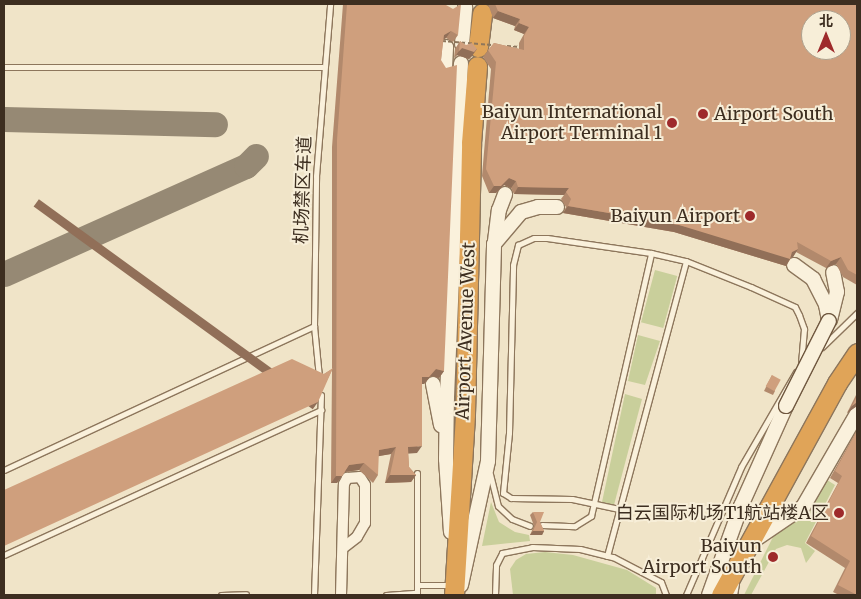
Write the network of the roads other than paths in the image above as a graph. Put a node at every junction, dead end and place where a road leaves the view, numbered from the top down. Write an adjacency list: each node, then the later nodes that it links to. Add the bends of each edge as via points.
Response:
1 (330, 4): 6 (lane, 机场禁区车道)
2 (473, 10): 4 (highway, Airport Avenue West)
3 (440, 43): 7 (main road)
4 (469, 55): 25 (main road); 38 (highway, Airport Avenue West, via 471,143 465,414)
5 (4, 67): 6 (lane)
6 (322, 67): 17 (lane, 机场禁区车道, via 316,176)
7 (445, 67)
8 (505, 194): 10 (main road)
9 (556, 207): 10 (main road, via 538,207 521,212)
10 (494, 244): 26 (main road)
11 (651, 253): 12 (lane); 29 (lane); 29 (lane, via 548,238 525,241 518,245 514,254 509,433 503,493 511,498)
12 (686, 261): 19 (lane, via 795,307 804,329); 30 (lane)
13 (794, 265): 16 (main road, via 813,279 826,305)
14 (833, 272): 16 (main road, via 837,292)
15 (857, 313): 19 (lane)
16 (829, 321): 48 (main road, bridge, via 741,506)
17 (314, 326): 20 (lane, 机场禁区车道); 27 (lane)
18 (857, 353): 34 (highway, via 837,383)
19 (801, 367): 47 (lane, via 741,467)
20 (320, 377)
21 (433, 384): 25 (main road)
22 (321, 395): 23 (lane)
23 (322, 410): 35 (lane); 42 (lane)
24 (857, 414): 34 (main road, via 803,507)
25 (446, 459): 38 (main road)
26 (488, 461): 32 (lane, via 498,506 512,519); 38 (main road)
27 (4, 470)
28 (417, 473): 37 (lane)
29 (595, 502): 30 (lane); 31 (lane, via 591,516 583,524)
30 (619, 509): 36 (lane)
31 (542, 525)
32 (530, 526)
33 (344, 547): 33 (street, via 357,536 365,522 364,485 360,477 347,478 344,484); 43 (street)
34 (746, 551): 49 (highway); 50 (lane)
35 (4, 555)
36 (607, 556): 45 (lane, via 555,547 513,549 502,553 496,565); 46 (lane, via 661,582)
37 (417, 584): 38 (lane); 40 (lane)
38 (455, 592)
39 (246, 594): 41 (lane)
40 (417, 594): 44 (lane)
41 (221, 595)
42 (314, 595)
43 (341, 595)
44 (386, 595)
45 (495, 595)
46 (666, 595)
47 (686, 595)
48 (709, 595)
49 (721, 595)
50 (734, 595)

